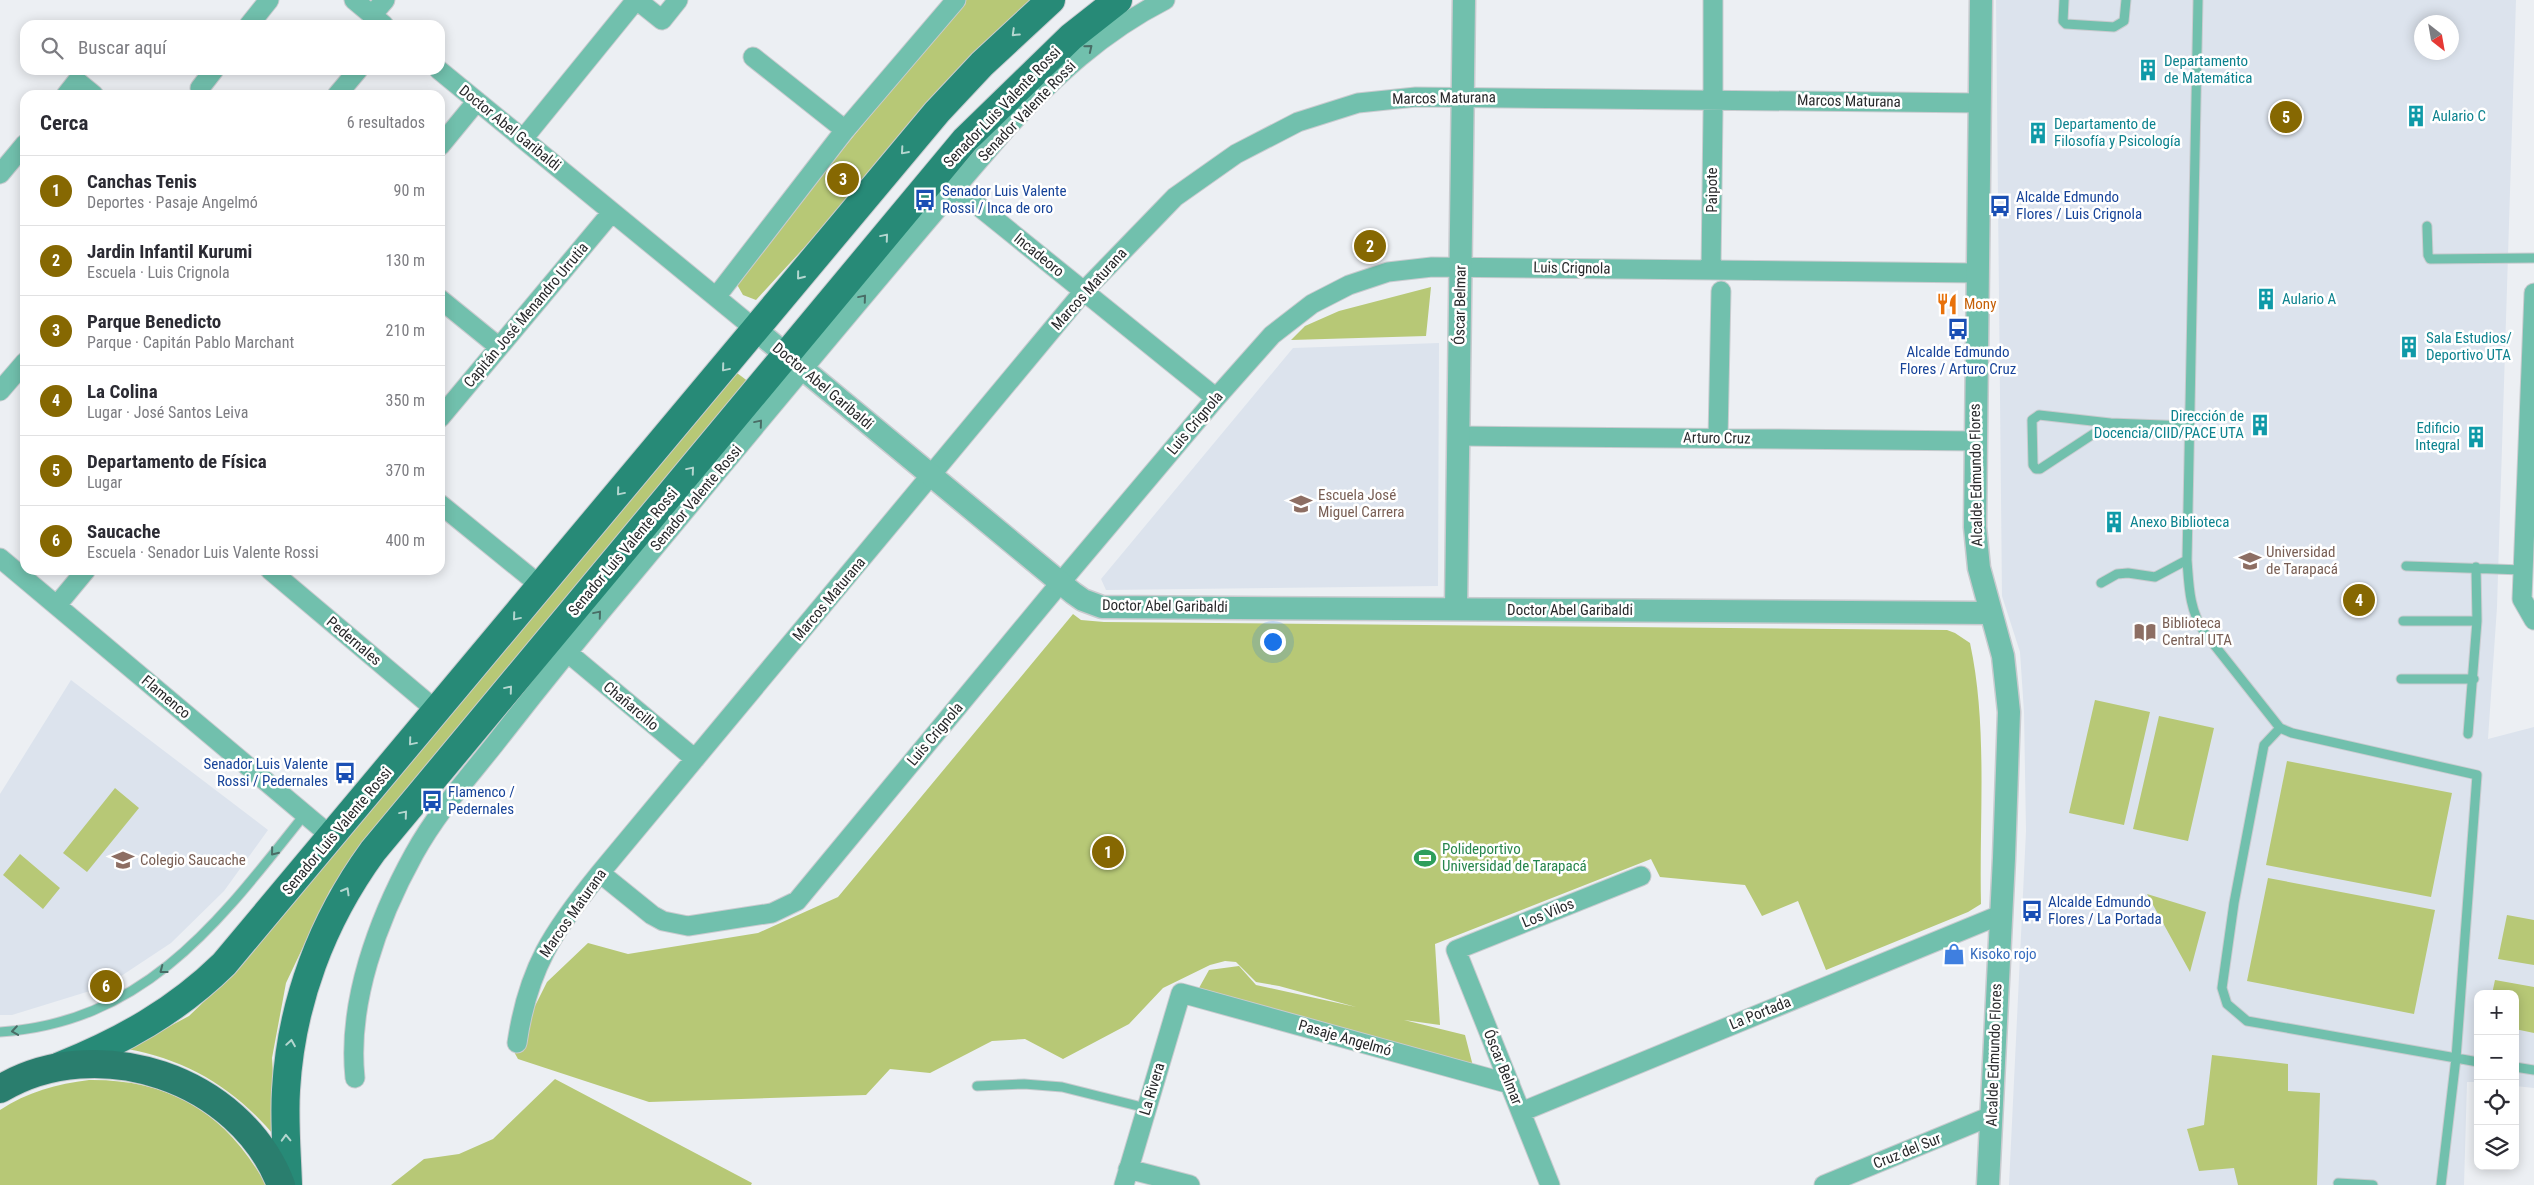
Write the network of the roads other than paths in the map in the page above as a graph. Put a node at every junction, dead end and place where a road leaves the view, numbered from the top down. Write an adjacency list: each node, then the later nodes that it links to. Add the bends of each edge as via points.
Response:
1 (269, 0): 16 (street)
2 (354, 0): 17 (street)
3 (385, 0): 17 (street)
4 (637, 0): 5 (street, via 662,20); 29 (street)
5 (678, 0)
6 (956, 0): 28 (street)
7 (1051, 0): 45 (main road, Senador Luis Valente Rossi, one-way to 45, via 982,64 937,112)
8 (1118, 0): 48 (main road, Senador Luis Valente Rossi, one-way to 8, via 965,140 1071,38)
9 (1166, 0): 33 (street, Senador Valente Rossi, one-way to 9, via 1006,129 1064,70 1112,30)
10 (1464, 0): 24 (street, Óscar Belmar)
11 (1713, 0): 27 (street, Paipote)
12 (1981, 0): 26 (street, Alcalde Edmundo Flores)
13 (2064, 0): 14 (lane, via 2063,20 2066,24 2114,27 2124,21)
14 (2126, 0)
15 (2198, 0): 54 (lane)
16 (253, 20)
17 (378, 20)
18 (752, 57): 28 (street)
19 (210, 75): 22 (street)
20 (354, 75): 23 (street)
21 (445, 75): 25 (street, Doctor Abel Garibaldi)
22 (200, 88)
23 (341, 90)
24 (1463, 97): 27 (street, Marcos Maturana); 37 (street, Óscar Belmar); 40 (street, Marcos Maturana, via 1416,97 1358,103 1328,111 1269,136 1219,165 1174,197)
25 (477, 101): 29 (street, Doctor Abel Garibaldi); 30 (street)
26 (1979, 104): 27 (street, Marcos Maturana); 39 (street, Alcalde Edmundo Flores)
27 (1713, 105): 38 (street, Paipote)
28 (845, 130): 43 (street)
29 (523, 139): 34 (street, Doctor Abel Garibaldi)
30 (445, 140)
31 (20, 150): 32 (street)
32 (0, 174)
33 (956, 188): 40 (street, Incadeoro); 48 (street, Senador Valente Rossi, one-way to 33)
34 (612, 212): 43 (street, Doctor Abel Garibaldi); 46 (street, Capitán José Menandro Urrutia)
35 (2427, 226): 36 (lane, via 2430,259)
36 (2534, 258)
37 (1461, 266): 38 (street, Luis Crignola); 51 (street, Luis Crignola, via 1388,272 1330,294 1299,312 1272,335); 55 (street, Óscar Belmar)
38 (1711, 270): 39 (street, Luis Crignola)
39 (1977, 273): 57 (street, Alcalde Edmundo Flores)
40 (1084, 291): 51 (street, Incadeoro); 58 (street, Marcos Maturana)
41 (1721, 291): 56 (street)
42 (2534, 293): 47 (street)
43 (716, 298): 45 (street, Doctor Abel Garibaldi)
44 (445, 303): 46 (street)
45 (756, 330): 48 (street, Doctor Abel Garibaldi); 71 (main road, Senador Luis Valente Rossi, one-way to 71)
46 (499, 347): 52 (street, Capitán José Menandro Urrutia)
47 (2533, 347): 64 (street)
48 (795, 363): 58 (street, Doctor Abel Garibaldi); 78 (street, Senador Valente Rossi, one-way to 48); 110 (main road, Senador Luis Valente Rossi, one-way to 48, via 286,1091 298,1011 323,935 355,876 373,851)
49 (20, 368): 50 (street)
50 (0, 391)
51 (1216, 398): 69 (street, Luis Crignola)
52 (445, 412)
53 (2110, 424): 53 (lane, via 2035,416 2032,420 2033,465 2040,469); 54 (lane)
54 (2189, 426): 61 (lane)
55 (1459, 436): 56 (street, Arturo Cruz); 73 (street, Óscar Belmar)
56 (1718, 438): 57 (street, Arturo Cruz)
57 (1975, 441): 74 (street, Alcalde Edmundo Flores, via 1976,548)
58 (932, 476): 69 (street, Doctor Abel Garibaldi); 84 (street, Marcos Maturana)
59 (445, 508): 71 (street)
60 (0, 558): 66 (street, Flamenco)
61 (2187, 560): 70 (lane, via 2154,577 2117,574); 82 (lane, via 2195,617)
62 (2406, 566): 63 (lane)
63 (2476, 567): 64 (lane); 77 (lane)
64 (2523, 570): 75 (street, via 2522,599)
65 (20, 575): 72 (street, Flamenco)
66 (20, 575)
67 (82, 575): 72 (street)
68 (276, 575): 81 (street, Pedernales)
69 (1061, 582): 73 (street, Doctor Abel Garibaldi, via 1083,600 1102,606); 87 (street, Luis Crignola, via 804,894 789,907 701,925 675,924 652,915)
70 (2101, 583)
71 (542, 587): 81 (main road, Senador Luis Valente Rossi, one-way to 81)
72 (57, 606): 85 (street, Flamenco)
73 (1456, 609): 74 (street, Doctor Abel Garibaldi)
74 (1991, 613): 89 (street, Alcalde Edmundo Flores, via 2003,656 2009,703)
75 (2534, 620)
76 (2403, 621): 77 (lane)
77 (2477, 621): 80 (lane)
78 (567, 652): 84 (street, Chañarcillo); 100 (street, Senador Valente Rossi, via 442,810 416,850 390,901 361,994 353,1051)
79 (2401, 679): 80 (lane)
80 (2474, 679): 83 (lane)
81 (437, 711): 86 (main road, Senador Luis Valente Rossi, one-way to 86)
82 (2280, 728): 94 (lane, via 2477,775); 94 (lane, via 2264,745 2234,903 2222,988 2227,1004 2247,1021)
83 (2468, 734)
84 (695, 760): 87 (street, Marcos Maturana)
85 (305, 814): 86 (street, Flamenco); 92 (lane, one-way to 92, via 237,899 164,970 133,991 75,1017 48,1025)
86 (332, 837): 98 (main road, Senador Luis Valente Rossi, via 224,964 193,993 144,1027)
87 (600, 873): 93 (street, Marcos Maturana, via 558,928 542,956 526,993)
88 (1641, 876): 90 (street, Los Vilos)
89 (2000, 915): 105 (street, La Portada); 106 (street, Alcalde Edmundo Flores)
90 (1456, 950): 101 (street, Óscar Belmar)
91 (1181, 993): 101 (street, Pasaje Angelmó); 104 (street, La Rivera)
92 (0, 1032)
93 (517, 1043)
94 (2456, 1058): 95 (lane); 116 (lane)
95 (2474, 1061)
96 (2519, 1068): 97 (lane)
97 (2534, 1070)
98 (40, 1073): 99 (highway); 103 (highway); 109 (highway, via 89,1064 134,1067 186,1084 210,1098 250,1135)
99 (0, 1076)
100 (355, 1078)
101 (1510, 1084): 105 (street, Óscar Belmar)
102 (977, 1086): 104 (lane, via 1024,1084 1062,1087)
103 (0, 1090)
104 (1146, 1108): 107 (street, La Rivera)
105 (1521, 1112): 112 (street, Óscar Belmar)
106 (1991, 1116): 113 (street, Cruz del Sur); 114 (street, Alcalde Edmundo Flores)
107 (1126, 1177): 111 (street)
108 (2338, 1184): 115 (lane)
109 (281, 1185)
110 (288, 1185)
111 (1190, 1185)
112 (1550, 1185)
113 (1824, 1185)
114 (1988, 1185)
115 (2373, 1185)
116 (2441, 1185)

